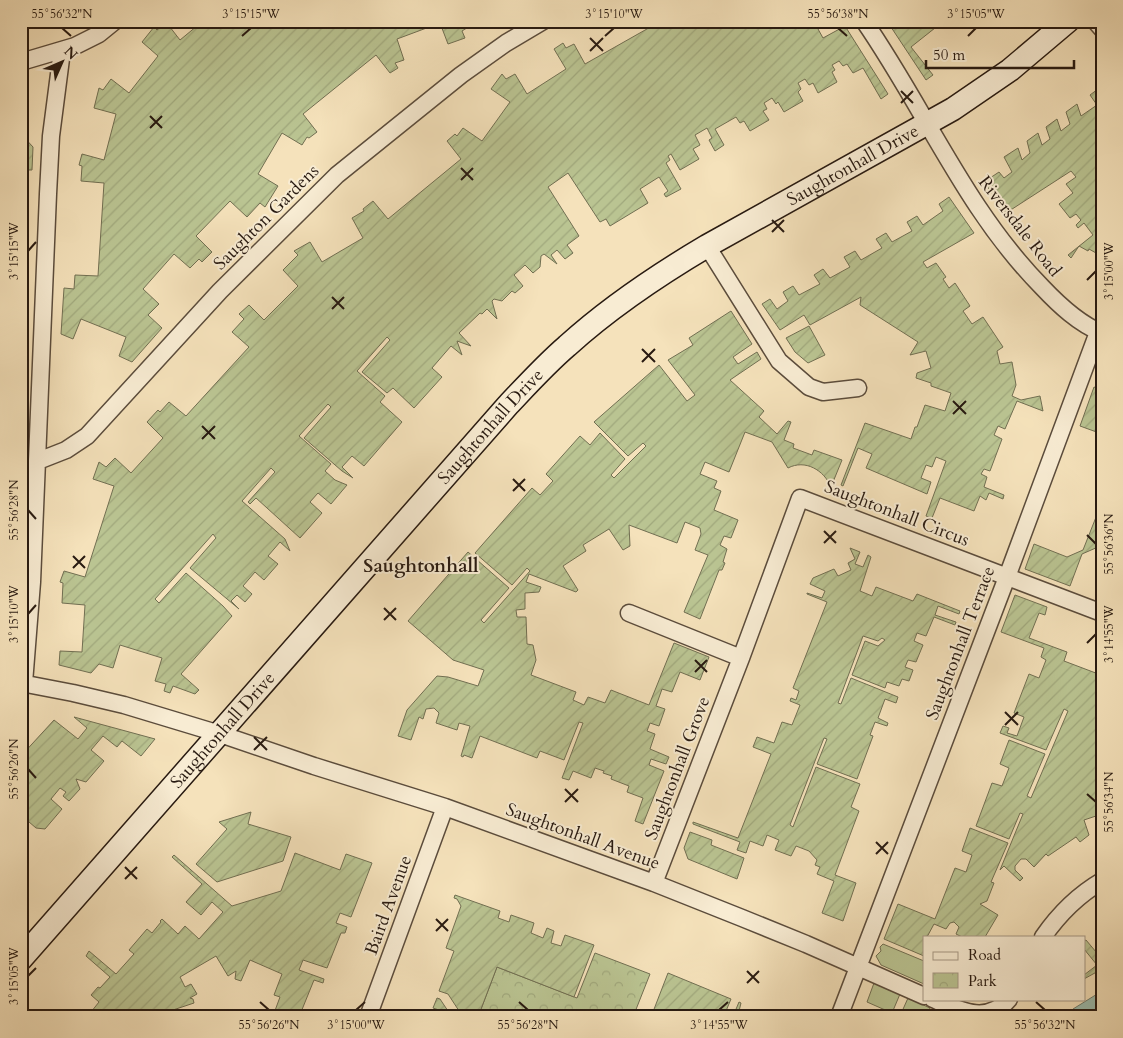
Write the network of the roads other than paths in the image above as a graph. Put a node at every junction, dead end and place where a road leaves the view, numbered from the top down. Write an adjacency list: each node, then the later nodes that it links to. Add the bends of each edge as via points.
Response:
1 (544, 21): 13 (street, Saughton Gardens, via 461,74 354,160 220,291 87,436 66,450)
2 (864, 21): 9 (street, Riversdale Road)
3 (1068, 21): 9 (street, Saughtonhall Drive, via 1010,70)
4 (1095, 21): 6 (street)
5 (110, 23): 7 (street, via 87,40)
6 (1102, 29)
7 (62, 51): 8 (street); 13 (street, via 51,136)
8 (21, 62)
9 (927, 124): 10 (street, Saughtonhall Drive); 11 (street, Riversdale Road, via 989,223 1027,272 1060,306)
10 (707, 246): 12 (street, via 763,338 794,376 823,392); 20 (street, Saughtonhall Drive, via 633,293 541,371)
11 (1100, 332): 15 (street, Saughtonhall Terrace)
12 (858, 388)
13 (38, 461): 19 (street)
14 (800, 498): 15 (street, Saughtonhall Circus); 18 (street, Saughtonhall Grove)
15 (1007, 577): 16 (street, Saughtonhall Circus); 26 (street, Saughtonhall Terrace)
16 (1102, 612)
17 (629, 614): 18 (street)
18 (741, 658): 23 (street, Saughtonhall Grove)
19 (23, 683): 20 (street, Saughtonhall Avenue, via 124,705)
20 (220, 734): 21 (street, Saughtonhall Avenue); 25 (street, Saughtonhall Drive)
21 (445, 807): 23 (street, Saughtonhall Avenue); 30 (street, Baird Avenue)
22 (1102, 881): 24 (street, via 1070,905)
23 (654, 884): 26 (street, Saughtonhall Avenue)
24 (1044, 936)
25 (21, 959)
26 (858, 967): 27 (street, Saughtonhall Avenue); 31 (street, Saughtonhall Terrace)
27 (923, 996)
28 (936, 1000): 29 (street, via 974,1014 993,1012)
29 (1007, 1001)
30 (368, 1017)
31 (839, 1017)

